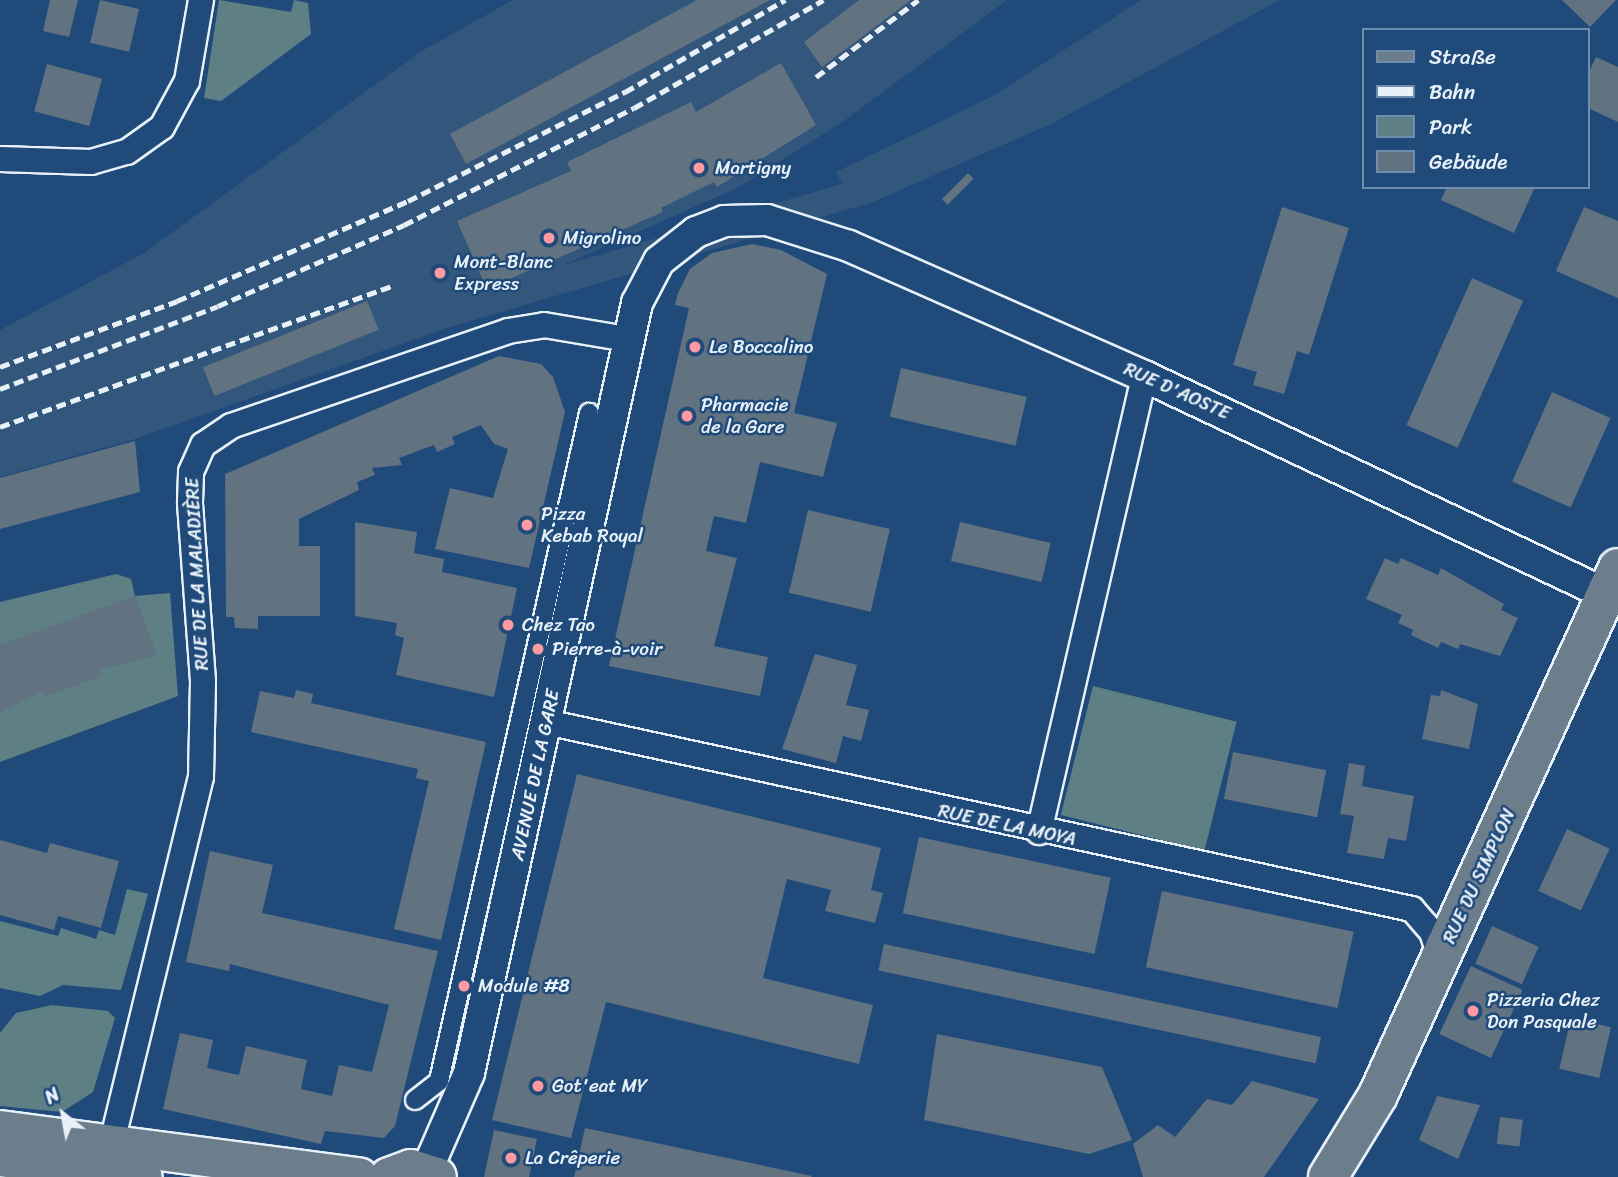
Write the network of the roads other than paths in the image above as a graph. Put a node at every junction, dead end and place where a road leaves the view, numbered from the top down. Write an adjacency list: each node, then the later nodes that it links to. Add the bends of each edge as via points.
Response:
1 (201, 0): 2 (street, via 187,81 162,127 128,152 91,162)
2 (0, 159)
3 (738, 220): 4 (street, AVENUE DE LA GARE, via 696,232 659,261 642,288); 5 (street, RUE D'AOSTE, via 809,230)
4 (627, 339): 8 (street, AVENUE DE LA GARE); 13 (street, RUE DE LA MALADIÈRE, via 544,325 508,331 231,426 203,445 191,472 190,502 203,681 201,778)
5 (1144, 376): 7 (street, RUE D'AOSTE); 9 (street)
6 (589, 413): 11 (street, via 439,1081)
7 (1612, 581): 10 (main road, RUE DU SIMPLON)
8 (546, 722): 9 (street, RUE DE LA MOYA); 15 (street, AVENUE DE LA GARE, via 469,1073)
9 (1039, 832): 10 (street, RUE DE LA MOYA, via 1412,909 1432,932)
10 (1441, 959): 19 (main road, RUE DU SIMPLON, via 1378,1095)
11 (415, 1100)
12 (0, 1130): 13 (main road)
13 (112, 1142): 17 (main road)
14 (0, 1157): 16 (main road)
15 (431, 1174): 18 (main road)
16 (143, 1177)
17 (359, 1177)
18 (389, 1177)
19 (1328, 1177)

